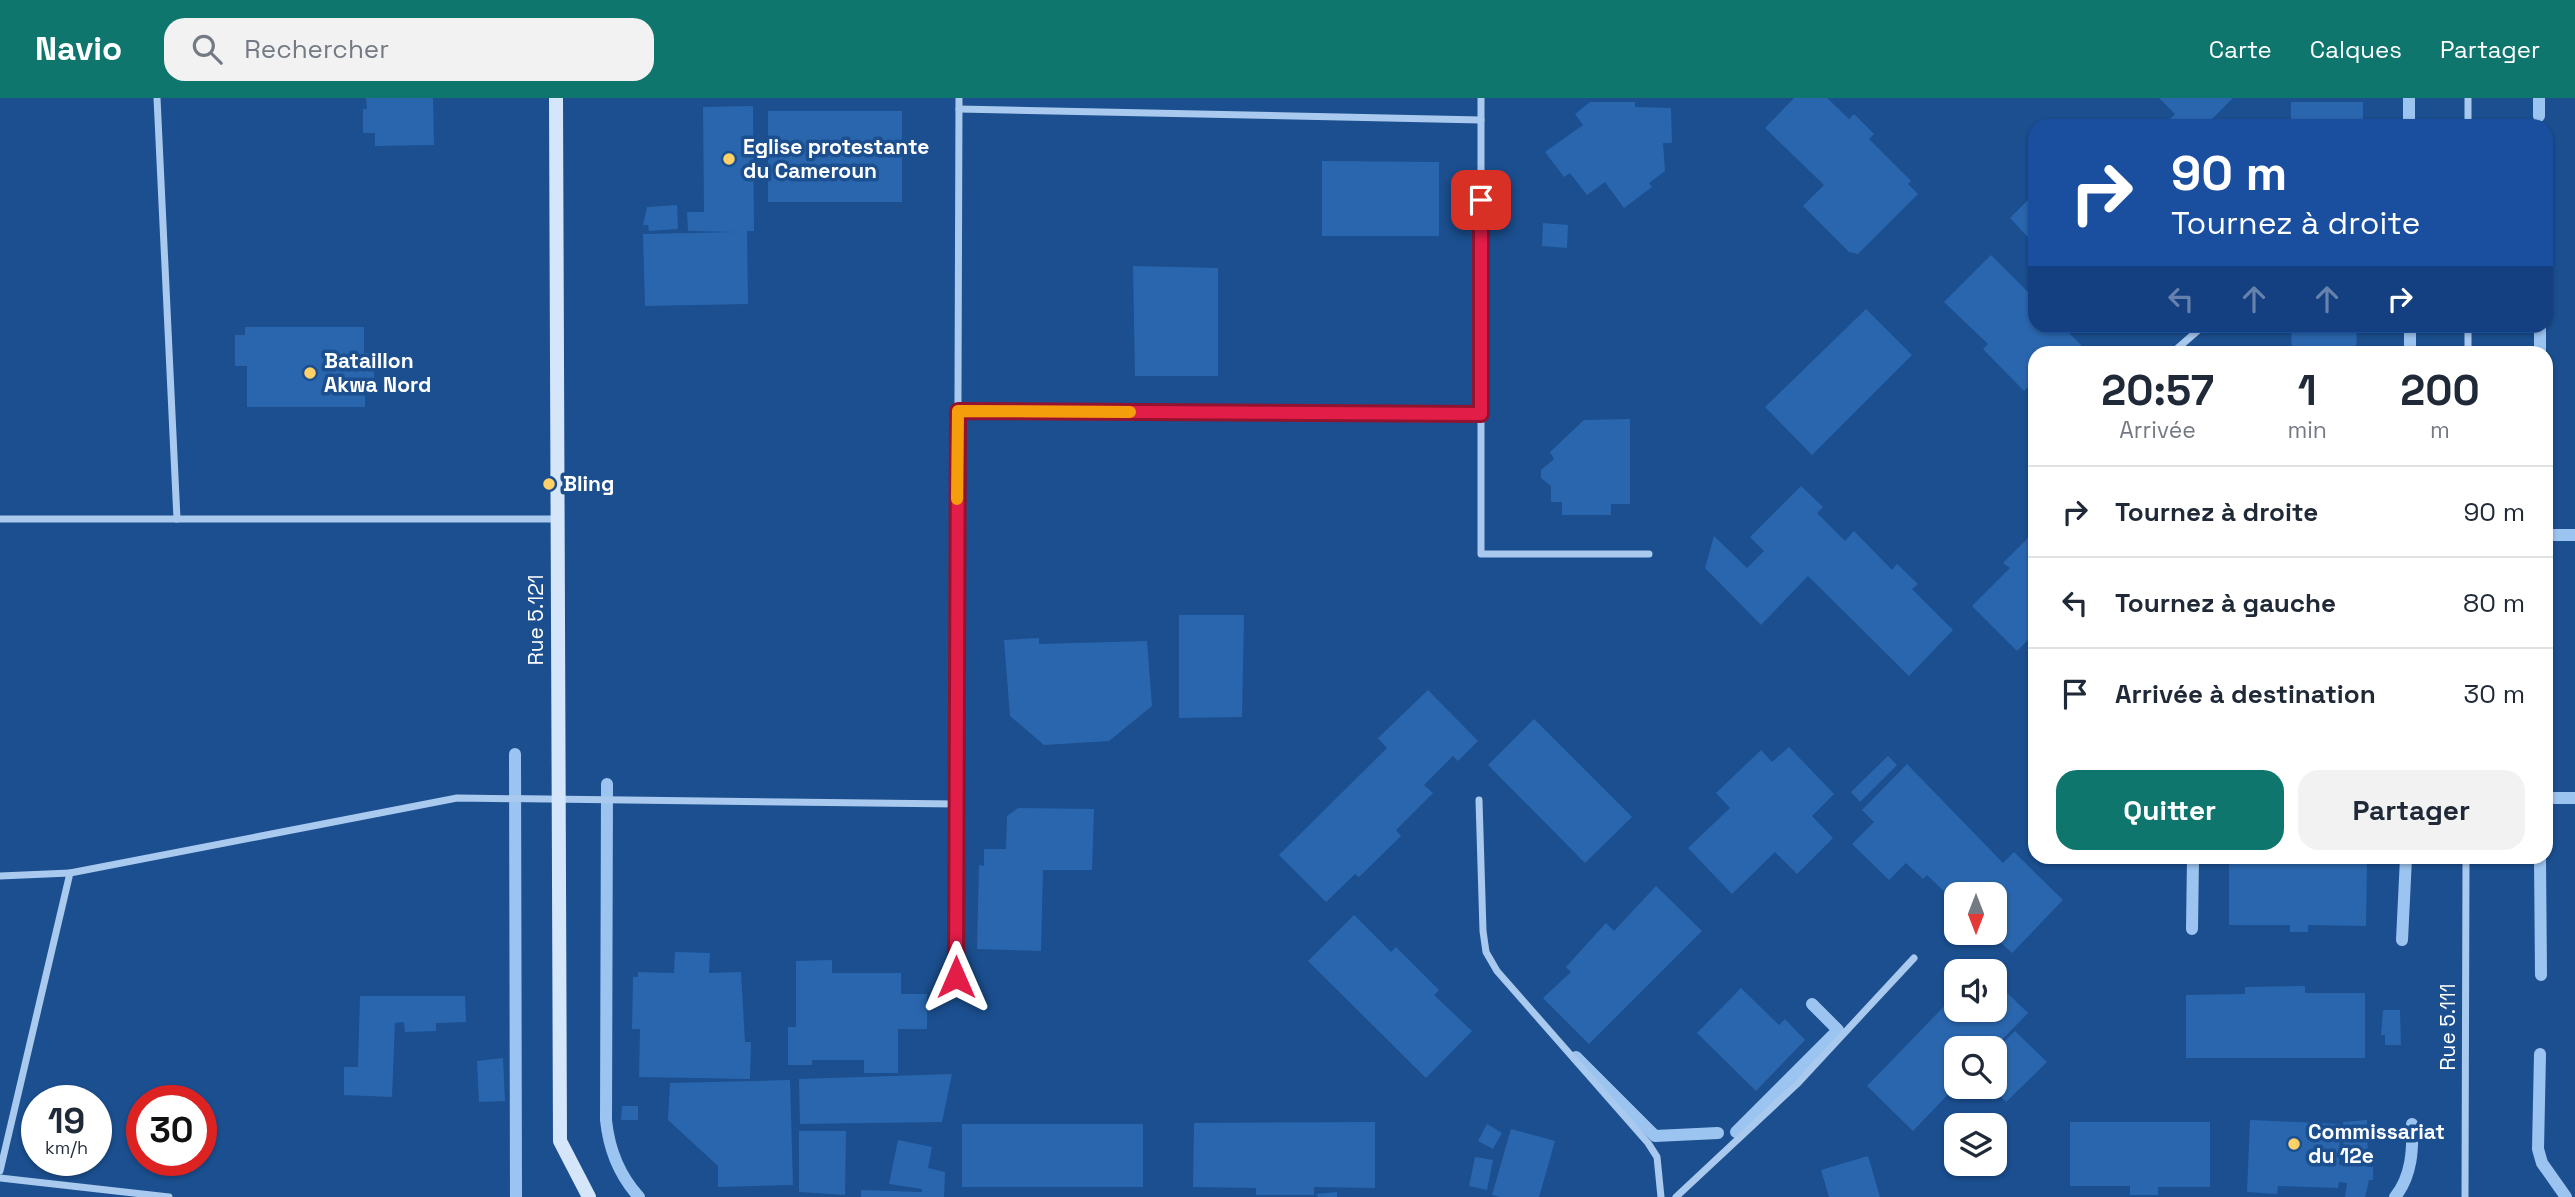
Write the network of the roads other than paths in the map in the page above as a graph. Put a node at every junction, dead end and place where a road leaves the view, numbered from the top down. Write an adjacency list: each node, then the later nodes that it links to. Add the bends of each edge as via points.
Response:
1 (157, 98): 14 (street)
2 (556, 98): 15 (street, Rue 5.121)
3 (959, 98): 6 (street)
4 (1481, 98): 8 (street)
5 (2468, 98): 7 (street)
6 (959, 109): 8 (street); 11 (street)
7 (2468, 119)
8 (1481, 120): 12 (street)
9 (2195, 333): 10 (street)
10 (2180, 346)
11 (958, 411): 12 (street); 19 (street)
12 (1481, 414): 16 (street, via 1481,554)
13 (0, 519): 14 (street)
14 (177, 519): 15 (street)
15 (556, 519): 17 (street, Rue 5.121)
16 (1649, 554)
17 (558, 799): 19 (street); 21 (street, via 457,798); 28 (street, Rue 5.121, via 560,1141)
18 (1479, 800): 29 (street, via 1486,952 1497,971 1648,1143 1657,1157)
19 (956, 804): 24 (street)
20 (2466, 864): 31 (street, Rue 5.111)
21 (70, 873): 22 (street); 25 (street)
22 (0, 876)
23 (1914, 958): 30 (street, via 1797,1084)
24 (956, 977)
25 (0, 1171)
26 (0, 1178): 27 (street)
27 (169, 1197)
28 (589, 1197)
29 (1661, 1197)
30 (1676, 1197)
31 (2465, 1197)

